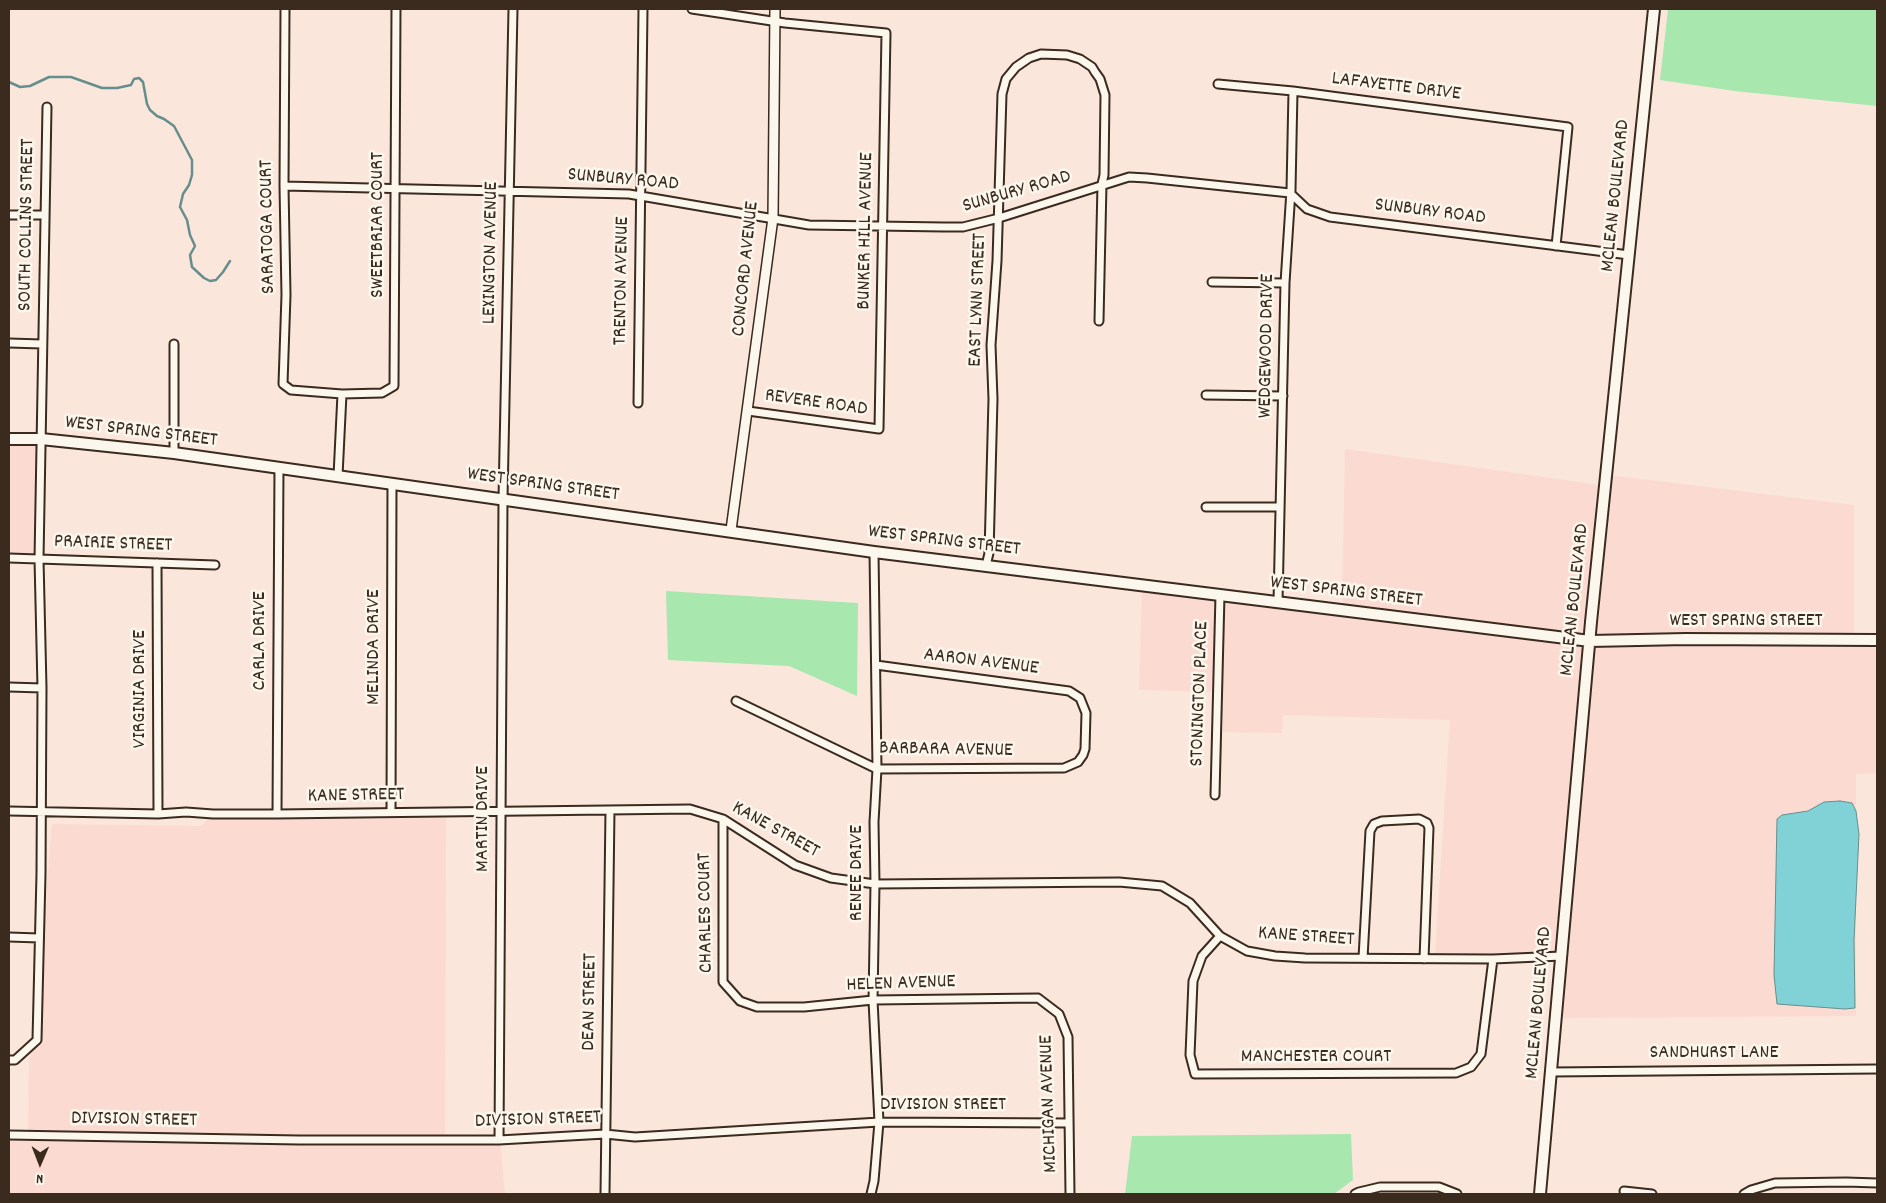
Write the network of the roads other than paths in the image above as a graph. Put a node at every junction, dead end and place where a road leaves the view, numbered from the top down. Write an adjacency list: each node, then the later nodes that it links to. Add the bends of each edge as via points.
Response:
1 (285, 9): 13 (street, SARATOGA COURT)
2 (396, 9): 14 (street, SWEETBRIAR COURT)
3 (513, 9): 15 (street, LEXINGTON AVENUE)
4 (643, 9): 17 (street, TRENTON AVENUE)
5 (692, 9): 8 (street)
6 (775, 9): 8 (street, CONCORD AVENUE)
7 (1654, 9): 24 (main road, MCLEAN BOULEVARD)
8 (774, 22): 20 (street, CONCORD AVENUE); 22 (street, BUNKER HILL AVENUE, via 886,34)
9 (1218, 84): 10 (street, LAFAYETTE DRIVE)
10 (1293, 92): 16 (street, WEDGEWOOD DRIVE); 23 (street, LAFAYETTE DRIVE, via 1568,127)
11 (47, 107): 19 (street, SOUTH COLLINS STREET)
12 (1102, 184): 16 (street, SUNBURY ROAD, via 1129,177); 21 (street, SUNBURY ROAD); 21 (street, EAST LYNN STREET, via 1105,95 1100,79 1080,58 1041,54 1028,58 1006,79 1002,94); 27 (street)
13 (284, 186): 14 (street, SUNBURY ROAD); 31 (street, SARATOGA COURT, via 286,294 283,384 291,390)
14 (396, 188): 15 (street, SUNBURY ROAD); 31 (street, SWEETBRIAR COURT, via 394,386 382,393)
15 (510, 190): 17 (street, SUNBURY ROAD); 43 (street, LEXINGTON AVENUE)
16 (1290, 193): 23 (street, SUNBURY ROAD, via 1307,209 1330,217); 26 (street, WEDGEWOOD DRIVE)
17 (641, 195): 20 (street, SUNBURY ROAD); 34 (street, TRENTON AVENUE)
18 (9, 215): 19 (street)
19 (44, 215): 29 (street, SOUTH COLLINS STREET)
20 (773, 218): 22 (street, SUNBURY ROAD, via 809,225); 35 (street, CONCORD AVENUE)
21 (999, 218): 22 (street, SUNBURY ROAD, via 963,227); 52 (street, EAST LYNN STREET, via 991,345 993,399)
22 (883, 226): 36 (street, BUNKER HILL AVENUE)
23 (1556, 246): 24 (street, SUNBURY ROAD)
24 (1629, 255): 56 (main road, MCLEAN BOULEVARD)
25 (1212, 282): 26 (street)
26 (1286, 283): 33 (street, WEDGEWOOD DRIVE)
27 (1099, 320)
28 (9, 343): 29 (street)
29 (42, 344): 38 (street, SOUTH COLLINS STREET)
30 (174, 344): 39 (street)
31 (342, 394): 41 (street)
32 (1206, 395): 33 (street)
33 (1283, 396): 44 (street, WEDGEWOOD DRIVE)
34 (638, 403)
35 (748, 411): 36 (street, REVERE ROAD); 46 (street, CONCORD AVENUE)
36 (879, 429)
37 (9, 438): 38 (main road, WEST SPRING STREET)
38 (42, 439): 39 (main road, WEST SPRING STREET); 49 (street, SOUTH COLLINS STREET)
39 (174, 453): 40 (main road, WEST SPRING STREET)
40 (279, 467): 41 (main road, WEST SPRING STREET); 70 (street, CARLA DRIVE)
41 (338, 476): 42 (main road, WEST SPRING STREET)
42 (392, 483): 43 (main road, WEST SPRING STREET); 67 (street, MELINDA DRIVE)
43 (503, 499): 46 (main road, WEST SPRING STREET); 68 (street, MARTIN DRIVE)
44 (1280, 507): 45 (street); 54 (street, WEDGEWOOD DRIVE)
45 (1206, 508)
46 (731, 530): 47 (main road, WEST SPRING STREET)
47 (874, 552): 52 (main road, WEST SPRING STREET); 57 (street, RENEE DRIVE)
48 (9, 558): 49 (street, PRAIRIE STREET)
49 (39, 559): 50 (street, PRAIRIE STREET); 59 (street, SOUTH COLLINS STREET)
50 (156, 562): 51 (street, PRAIRIE STREET); 69 (street, VIRGINIA DRIVE)
51 (215, 565)
52 (986, 566): 53 (main road, WEST SPRING STREET)
53 (1220, 595): 54 (main road, WEST SPRING STREET); 63 (street, STONINGTON PLACE)
54 (1278, 602): 56 (main road, WEST SPRING STREET)
55 (1877, 640): 56 (main road, WEST SPRING STREET)
56 (1590, 641): 76 (main road, MCLEAN BOULEVARD)
57 (876, 665): 61 (street, AARON AVENUE, via 1069,691 1080,698 1086,713 1085,749); 62 (street, RENEE DRIVE)
58 (9, 687): 59 (street)
59 (42, 688): 66 (street, SOUTH COLLINS STREET)
60 (736, 701): 62 (street, BARBARA AVENUE)
61 (1078, 762): 62 (street, BARBARA AVENUE, via 1058,769)
62 (877, 769): 72 (street, RENEE DRIVE)
63 (1215, 795)
64 (610, 810): 68 (street, KANE STREET); 71 (street, KANE STREET, via 690,809); 88 (street, DEAN STREET)
65 (9, 811): 66 (street, KANE STREET)
66 (41, 812): 69 (street, KANE STREET); 75 (street, SOUTH COLLINS STREET)
67 (391, 812): 68 (street, KANE STREET); 70 (street, KANE STREET)
68 (500, 812): 90 (street, MARTIN DRIVE)
69 (158, 814): 70 (street, KANE STREET)
70 (277, 814)
71 (723, 819): 72 (street, KANE STREET, via 795,865 831,878); 81 (street, CHARLES COURT, via 723,982)
72 (875, 884): 73 (street, KANE STREET, via 1119,882 1162,886 1190,903); 80 (street, RENEE DRIVE)
73 (1220, 936): 77 (street, KANE STREET, via 1247,950 1275,956); 79 (street, MANCHESTER COURT, via 1202,956 1193,980 1190,1055 1195,1074 1456,1073 1471,1067 1481,1054)
74 (9, 937): 75 (street)
75 (39, 938): 83 (street, SOUTH COLLINS STREET, via 37,1040 15,1060)
76 (1562, 956): 79 (street, KANE STREET); 85 (main road, MCLEAN BOULEVARD)
77 (1363, 958): 78 (street, KANE STREET); 78 (street, via 1370,831 1374,824 1382,821 1419,819 1429,828)
78 (1424, 959): 79 (street, KANE STREET)
79 (1493, 959)
80 (873, 1000): 81 (street, HELEN AVENUE, via 804,1007 757,1007); 82 (street, HELEN AVENUE, via 1038,998); 86 (street, RENEE DRIVE)
81 (740, 1001)
82 (1060, 1014): 87 (street, MICHIGAN AVENUE, via 1068,1038)
83 (9, 1060)
84 (1877, 1069): 85 (street, SANDHURST LANE)
85 (1551, 1072): 98 (main road, MCLEAN BOULEVARD)
86 (879, 1122): 87 (street, DIVISION STREET); 88 (street, DIVISION STREET, via 635,1137); 94 (street, RENEE DRIVE)
87 (1069, 1123): 95 (street, MICHIGAN AVENUE)
88 (605, 1134): 90 (street, DIVISION STREET); 93 (street, DEAN STREET)
89 (9, 1135): 90 (street, DIVISION STREET)
90 (499, 1140)
91 (1877, 1183): 100 (street, via 1774,1184)
92 (1624, 1190): 99 (street)
93 (605, 1194)
94 (871, 1194)
95 (1070, 1194)
96 (1355, 1194): 97 (street, via 1380,1187 1439,1187)
97 (1456, 1194)
98 (1540, 1194)
99 (1652, 1194)
100 (1744, 1194)

